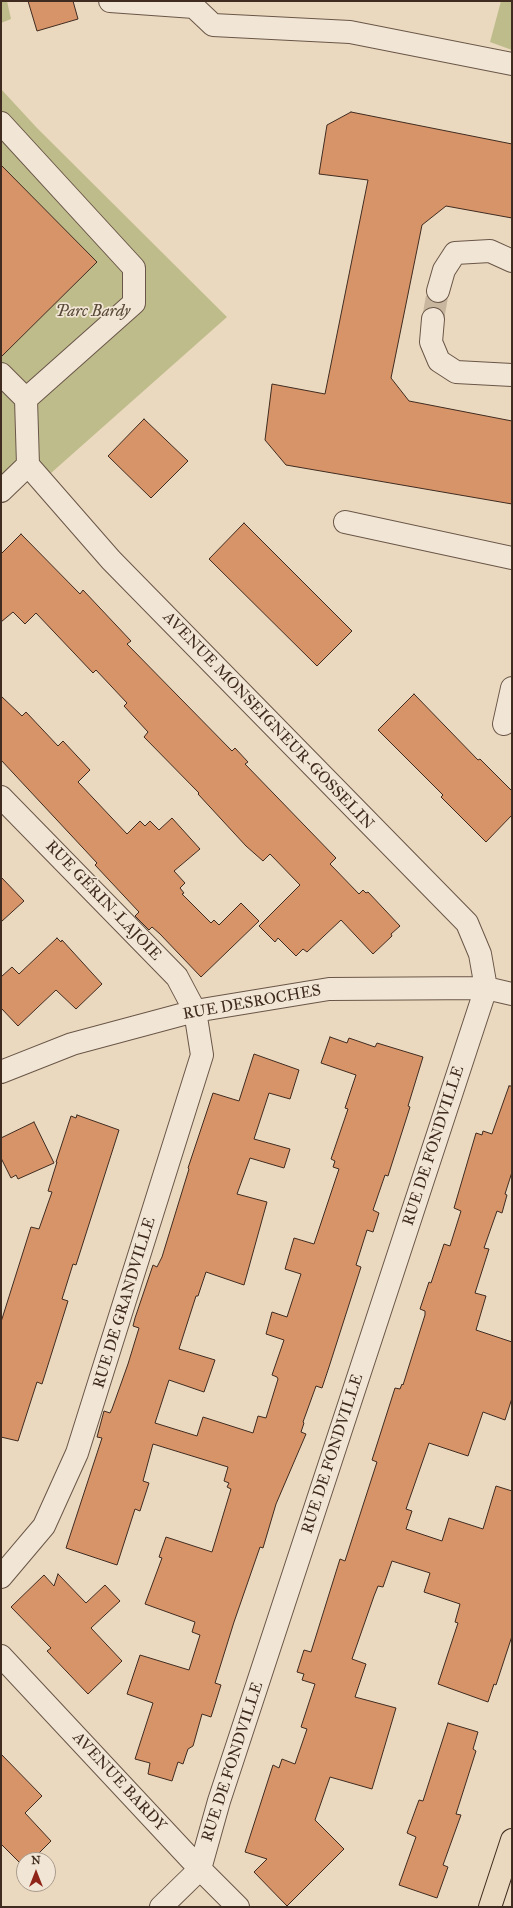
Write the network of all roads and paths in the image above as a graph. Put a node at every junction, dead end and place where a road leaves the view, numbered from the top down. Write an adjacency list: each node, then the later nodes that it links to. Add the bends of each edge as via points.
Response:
1 (110, 1): 2 (street)
2 (196, 4): 3 (street, via 213,24 350,32)
3 (512, 64)
4 (1, 123): 10 (street, via 134,268 134,303)
5 (512, 261): 6 (street, via 490,251 455,253 444,270)
6 (438, 291)
7 (433, 319): 9 (street, via 431,342 439,361 456,372)
8 (1, 374): 10 (street)
9 (512, 375)
10 (26, 400): 11 (street)
11 (28, 465): 12 (street); 18 (street, AVENUE MONSEIGNEUR-GOSSELIN, via 111,560 467,923 480,954)
12 (1, 491)
13 (345, 522): 14 (street)
14 (512, 558)
15 (512, 688): 16 (street)
16 (504, 724)
17 (1, 798): 20 (street, RUE GÉRIN-LAJOIE, via 177,977)
18 (486, 988): 19 (street, RUE DESROCHES); 20 (street, RUE DESROCHES, via 329,990); 25 (street, RUE DE FONDVILLE, via 219,1801)
19 (512, 994)
20 (195, 1011): 21 (street, RUE DESROCHES, via 72,1044); 22 (street, RUE DE GRANDVILLE, via 202,1055 78,1453 44,1526)
21 (1, 1072)
22 (1, 1577)
23 (1, 1656): 25 (street, AVENUE BARDY)
24 (510, 1854): 28 (main road)
25 (200, 1869): 26 (street); 27 (street, AVENUE BARDY)
26 (161, 1907)
27 (238, 1907)
28 (490, 1907)

